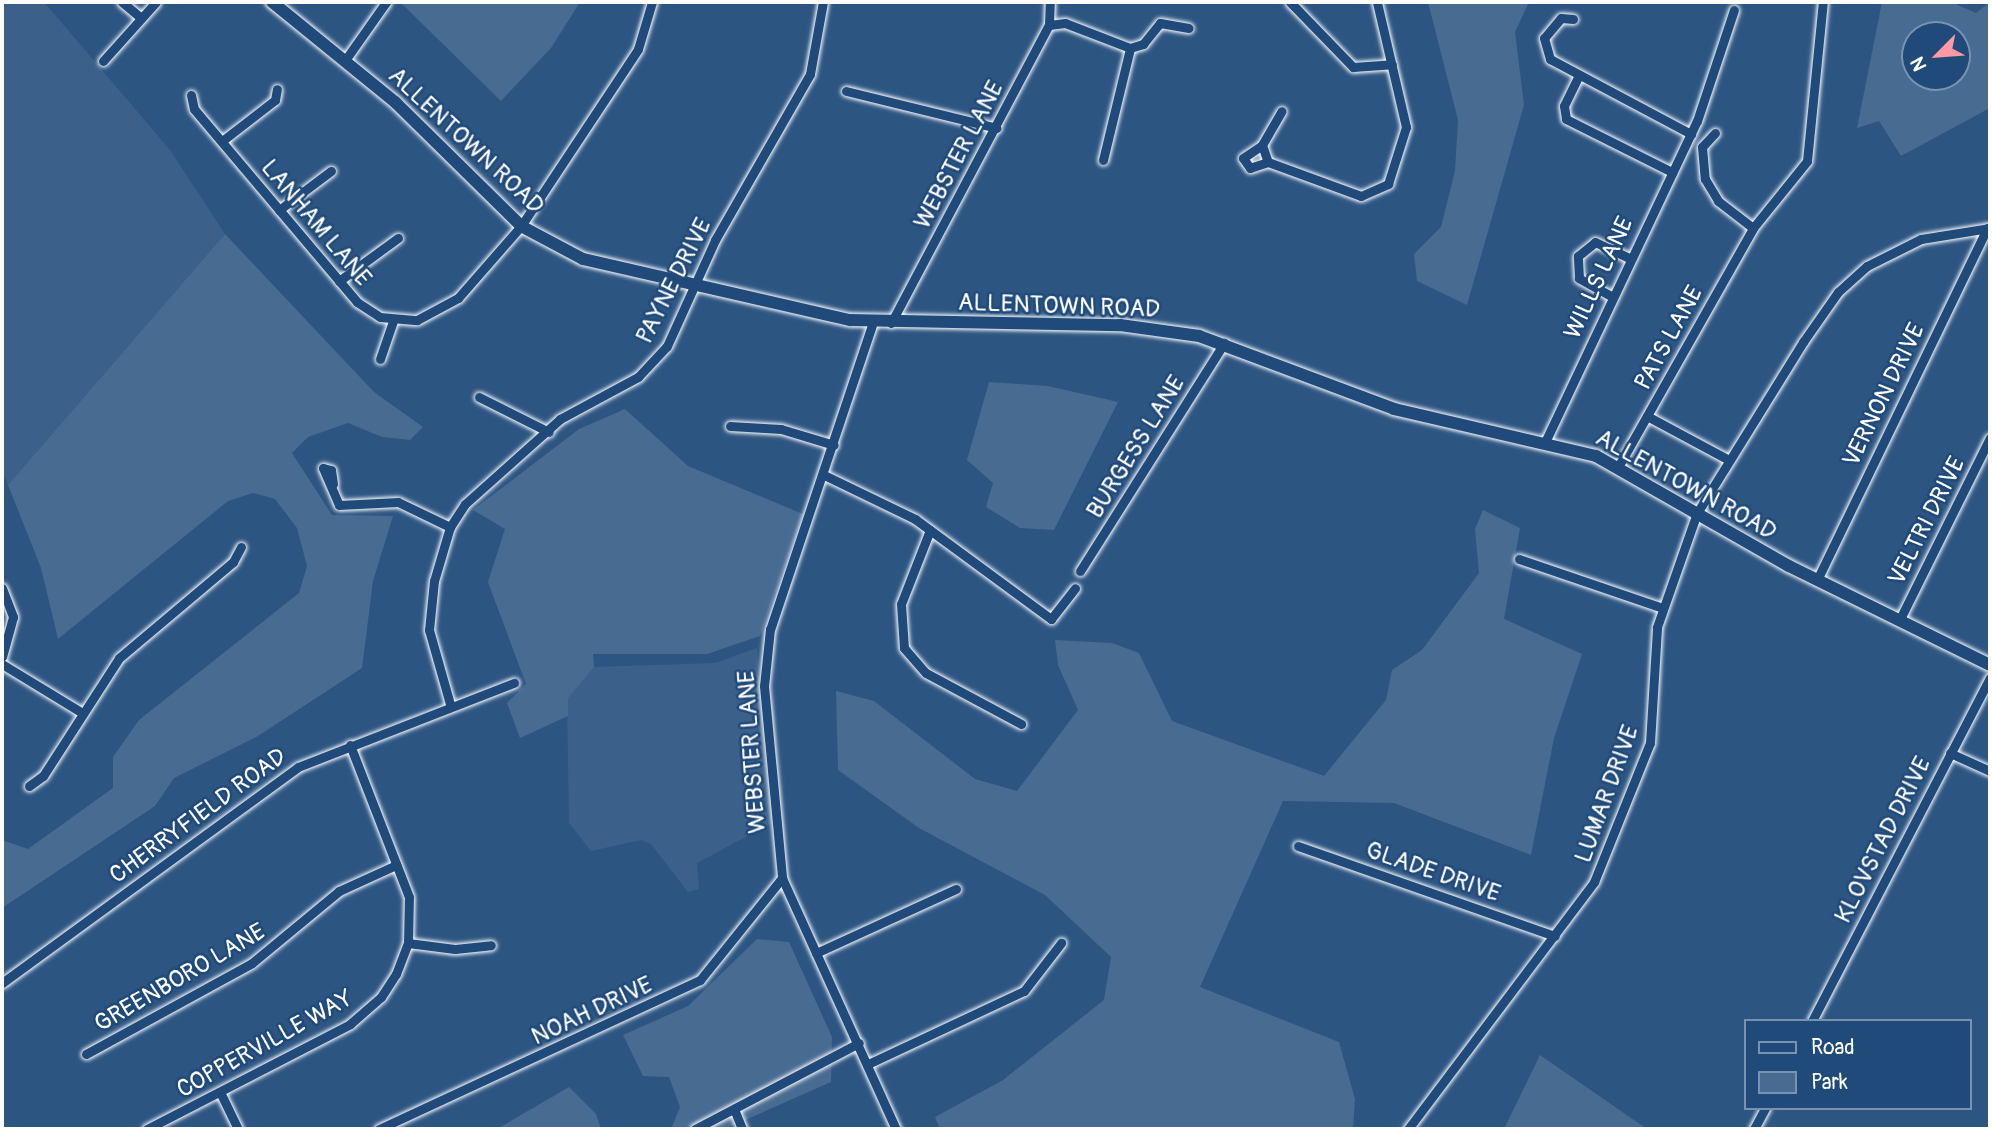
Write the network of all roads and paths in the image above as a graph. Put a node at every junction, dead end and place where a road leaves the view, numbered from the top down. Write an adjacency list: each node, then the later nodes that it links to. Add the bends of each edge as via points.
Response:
1 (122, 2): 12 (street)
2 (156, 2): 12 (street)
3 (272, 2): 17 (main road, ALLENTOWN ROAD)
4 (386, 2): 17 (street)
5 (652, 2): 35 (street, via 638,49)
6 (823, 2): 41 (street, PAYNE DRIVE, via 810,74)
7 (1050, 2): 14 (street, WEBSTER LANE)
8 (1290, 2): 19 (street, via 1348,64 1364,70)
9 (1377, 2): 19 (street)
10 (1823, 2): 36 (street, PATS LANE, via 1810,81 1810,154)
11 (1734, 10): 27 (street, WILLS LANE)
12 (141, 18): 18 (street)
13 (1573, 19): 20 (street, via 1557,21 1542,46 1550,60)
14 (1049, 25): 16 (street, via 1065,23); 25 (street, WEBSTER LANE)
15 (1189, 28): 16 (street, via 1160,23 1143,44)
16 (1130, 48): 30 (street)
17 (346, 59): 35 (main road, ALLENTOWN ROAD)
18 (103, 61)
19 (1392, 64): 31 (street, via 1405,134 1384,189 1361,196)
20 (1579, 75): 27 (street); 33 (street, via 1563,112 1566,119)
21 (277, 89): 28 (street, via 275,100)
22 (846, 91): 25 (street)
23 (191, 95): 28 (street, LANHAM LANE)
24 (1282, 111): 29 (street)
25 (996, 128): 45 (street, WEBSTER LANE)
26 (1714, 133): 36 (street, via 1702,147 1705,179 1718,201)
27 (1691, 134): 33 (street, WILLS LANE)
28 (222, 141): 34 (street, LANHAM LANE)
29 (1262, 145): 31 (street); 31 (street, via 1243,160 1250,168)
30 (1104, 160)
31 (1268, 162)
32 (331, 171): 34 (street)
33 (1672, 172): 39 (street, WILLS LANE)
34 (279, 210): 40 (street, LANHAM LANE)
35 (521, 226): 41 (main road, ALLENTOWN ROAD, via 583,259); 43 (street, via 442,311)
36 (1753, 228): 49 (street, PATS LANE)
37 (1989, 228): 56 (street, LUMAR DRIVE, via 1910,243 1846,284); 65 (street, VERNON DRIVE)
38 (398, 238): 40 (street)
39 (1629, 258): 42 (street, WILLS LANE); 42 (street, via 1595,242 1578,256 1581,281)
40 (339, 281): 43 (street, LANHAM LANE, via 367,310)
41 (692, 287): 44 (main road, ALLENTOWN ROAD); 51 (street, PAYNE DRIVE, via 673,335 651,365)
42 (1611, 296): 53 (street, WILLS LANE)
43 (393, 321): 47 (street)
44 (873, 322): 45 (main road, ALLENTOWN ROAD); 54 (street, WEBSTER LANE)
45 (891, 323): 46 (main road, ALLENTOWN ROAD, via 1120,325)
46 (1224, 343): 53 (main road, ALLENTOWN ROAD, via 1404,412); 64 (street, BURGESS LANE)
47 (380, 359)
48 (479, 397): 51 (street)
49 (1647, 416): 56 (street); 57 (street, PATS LANE)
50 (730, 426): 54 (street, via 782,429)
51 (549, 432): 60 (street, PAYNE DRIVE, via 465,505)
52 (1990, 438): 69 (street, VELTRI DRIVE)
53 (1546, 440): 57 (main road, ALLENTOWN ROAD)
54 (834, 445): 58 (street, WEBSTER LANE)
55 (330, 457): 60 (street, via 331,470 321,472 333,484 339,505 398,502)
56 (1729, 460): 59 (street, LUMAR DRIVE)
57 (1618, 467): 59 (main road, ALLENTOWN ROAD)
58 (824, 475): 61 (street, via 880,498); 84 (street, WEBSTER LANE, via 764,663)
59 (1697, 513): 65 (main road, ALLENTOWN ROAD); 68 (street, LUMAR DRIVE)
60 (450, 527): 75 (street, PAYNE DRIVE, via 433,581 429,630)
61 (930, 530): 67 (street, via 1051,619); 77 (street, via 901,604 904,648 926,673)
62 (242, 547): 76 (street, via 233,562 119,658)
63 (1518, 559): 68 (street)
64 (1080, 571)
65 (1817, 580): 69 (main road, ALLENTOWN ROAD)
66 (2, 588): 70 (street, via 13,617)
67 (1075, 588)
68 (1663, 608): 86 (street, LUMAR DRIVE, via 1653,653 1650,743 1594,882)
69 (1899, 621): 72 (main road, ALLENTOWN ROAD)
70 (2, 657)
71 (2, 664): 76 (street)
72 (1990, 665)
73 (1990, 678): 79 (street, KLOVSTAD DRIVE)
74 (513, 683): 75 (street, CHERRYFIELD ROAD)
75 (450, 704): 78 (street, CHERRYFIELD ROAD)
76 (82, 712): 81 (street, via 43,776)
77 (1021, 724)
78 (350, 744): 83 (street, COPPERVILLE WAY); 91 (street, CHERRYFIELD ROAD, via 270,785)
79 (1950, 753): 80 (street); 92 (street, KLOVSTAD DRIVE)
80 (1990, 771)
81 (29, 786)
82 (1298, 846): 86 (street, GLADE DRIVE)
83 (396, 865): 87 (street, COPPERVILLE WAY, via 409,897); 94 (street, GREENBORO LANE, via 339,891 252,963)
84 (782, 878): 90 (street, WEBSTER LANE); 102 (street, NOAH DRIVE, via 700,980)
85 (956, 889): 90 (street)
86 (1555, 936): 106 (street, LUMAR DRIVE)
87 (408, 943): 89 (street, via 455,949); 96 (street, COPPERVILLE WAY, via 387,989 361,1017)
88 (1061, 943): 95 (street, via 1024,991)
89 (491, 945)
90 (816, 953): 93 (street, WEBSTER LANE)
91 (2, 983)
92 (1813, 1019)
93 (859, 1044): 95 (street, WEBSTER LANE); 97 (street)
94 (86, 1055)
95 (868, 1064): 105 (street, WEBSTER LANE)
96 (220, 1092): 100 (street, COPPERVILLE WAY); 101 (street)
97 (734, 1109): 103 (street); 104 (street)
98 (1764, 1110): 99 (street)
99 (1755, 1127): 107 (street)
100 (147, 1129)
101 (239, 1129)
102 (379, 1129)
103 (695, 1129)
104 (742, 1129)
105 (896, 1129)
106 (1408, 1129)
107 (1766, 1129)

